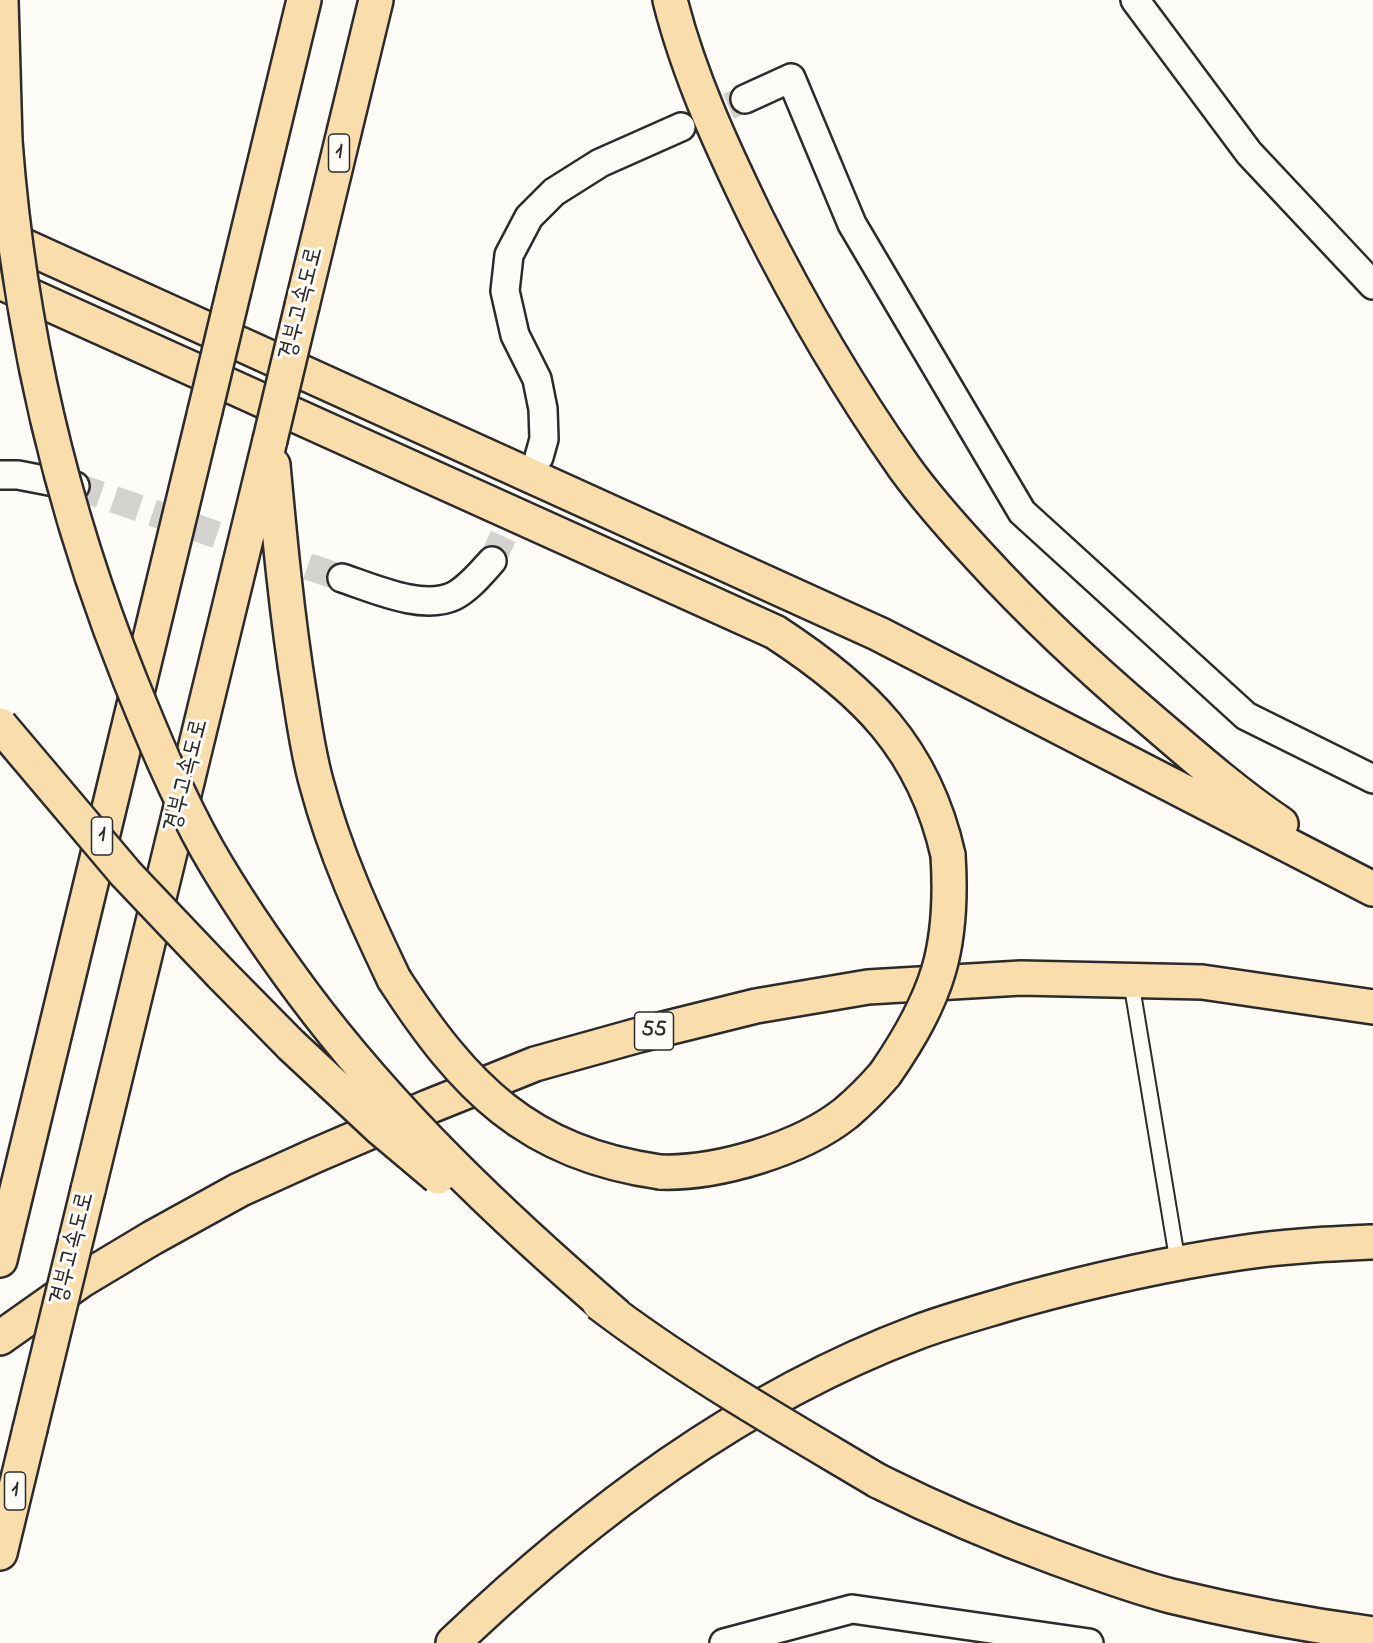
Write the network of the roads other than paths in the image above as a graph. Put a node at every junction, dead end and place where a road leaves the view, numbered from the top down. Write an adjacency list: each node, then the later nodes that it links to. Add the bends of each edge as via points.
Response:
1 (1, 0): 26 (highway, bridge, via 12,223 24,307 49,424 78,535 114,641 172,780 207,849 255,925 301,991 380,1087 473,1187)
2 (304, 0): 24 (highway, 1, bridge)
3 (376, 0): 11 (highway, 경부고속도로 / 1, bridge)
4 (670, 0): 19 (highway, via 692,72 762,229 820,337 906,469 952,527 1099,675 1214,773 1272,818)
5 (1135, 0): 10 (street, via 1249,153)
6 (745, 99): 18 (street, via 791,78 852,224 1022,512 1246,716)
7 (681, 127): 12 (street, via 600,163 554,192 529,217 509,255 505,291 515,335 537,379 543,409 544,439)
8 (0, 236): 20 (highway, via 879,634)
9 (0, 282): 11 (highway, bridge, via 775,632 858,694 893,732 915,765 942,829 948,855 949,917 941,964 921,1018 870,1091 845,1113 801,1140 720,1166 682,1173 660,1172 581,1154 533,1131 481,1092 456,1065 394,979 330,831 316,783 293,655)
10 (1373, 285)
11 (270, 440): 28 (highway, 경부고속도로 / 1, bridge)
12 (539, 457)
13 (0, 475): 14 (street)
14 (75, 486)
15 (492, 561): 16 (street, via 455,596 435,601 411,599)
16 (342, 578)
17 (0, 725): 26 (highway, bridge, via 126,874 291,1045 381,1129 468,1202)
18 (1373, 779)
19 (1373, 883)
20 (1373, 889)
21 (1131, 981): 22 (highway, 55, via 1202,982); 25 (lane); 27 (highway, 55, via 1021,978 868,987 756,1006 535,1064 239,1190 82,1280)
22 (1373, 1007)
23 (1373, 1242): 25 (highway, via 1241,1252)
24 (0, 1260)
25 (1178, 1264): 30 (highway, via 1056,1290 919,1332 785,1394 657,1472 533,1570)
26 (616, 1316): 29 (highway, bridge, via 676,1358 878,1481 1002,1538 1170,1595)
27 (0, 1338)
28 (0, 1553)
29 (1373, 1634)
30 (453, 1643)
31 (724, 1643): 32 (street, via 852,1610)
32 (1089, 1643)

